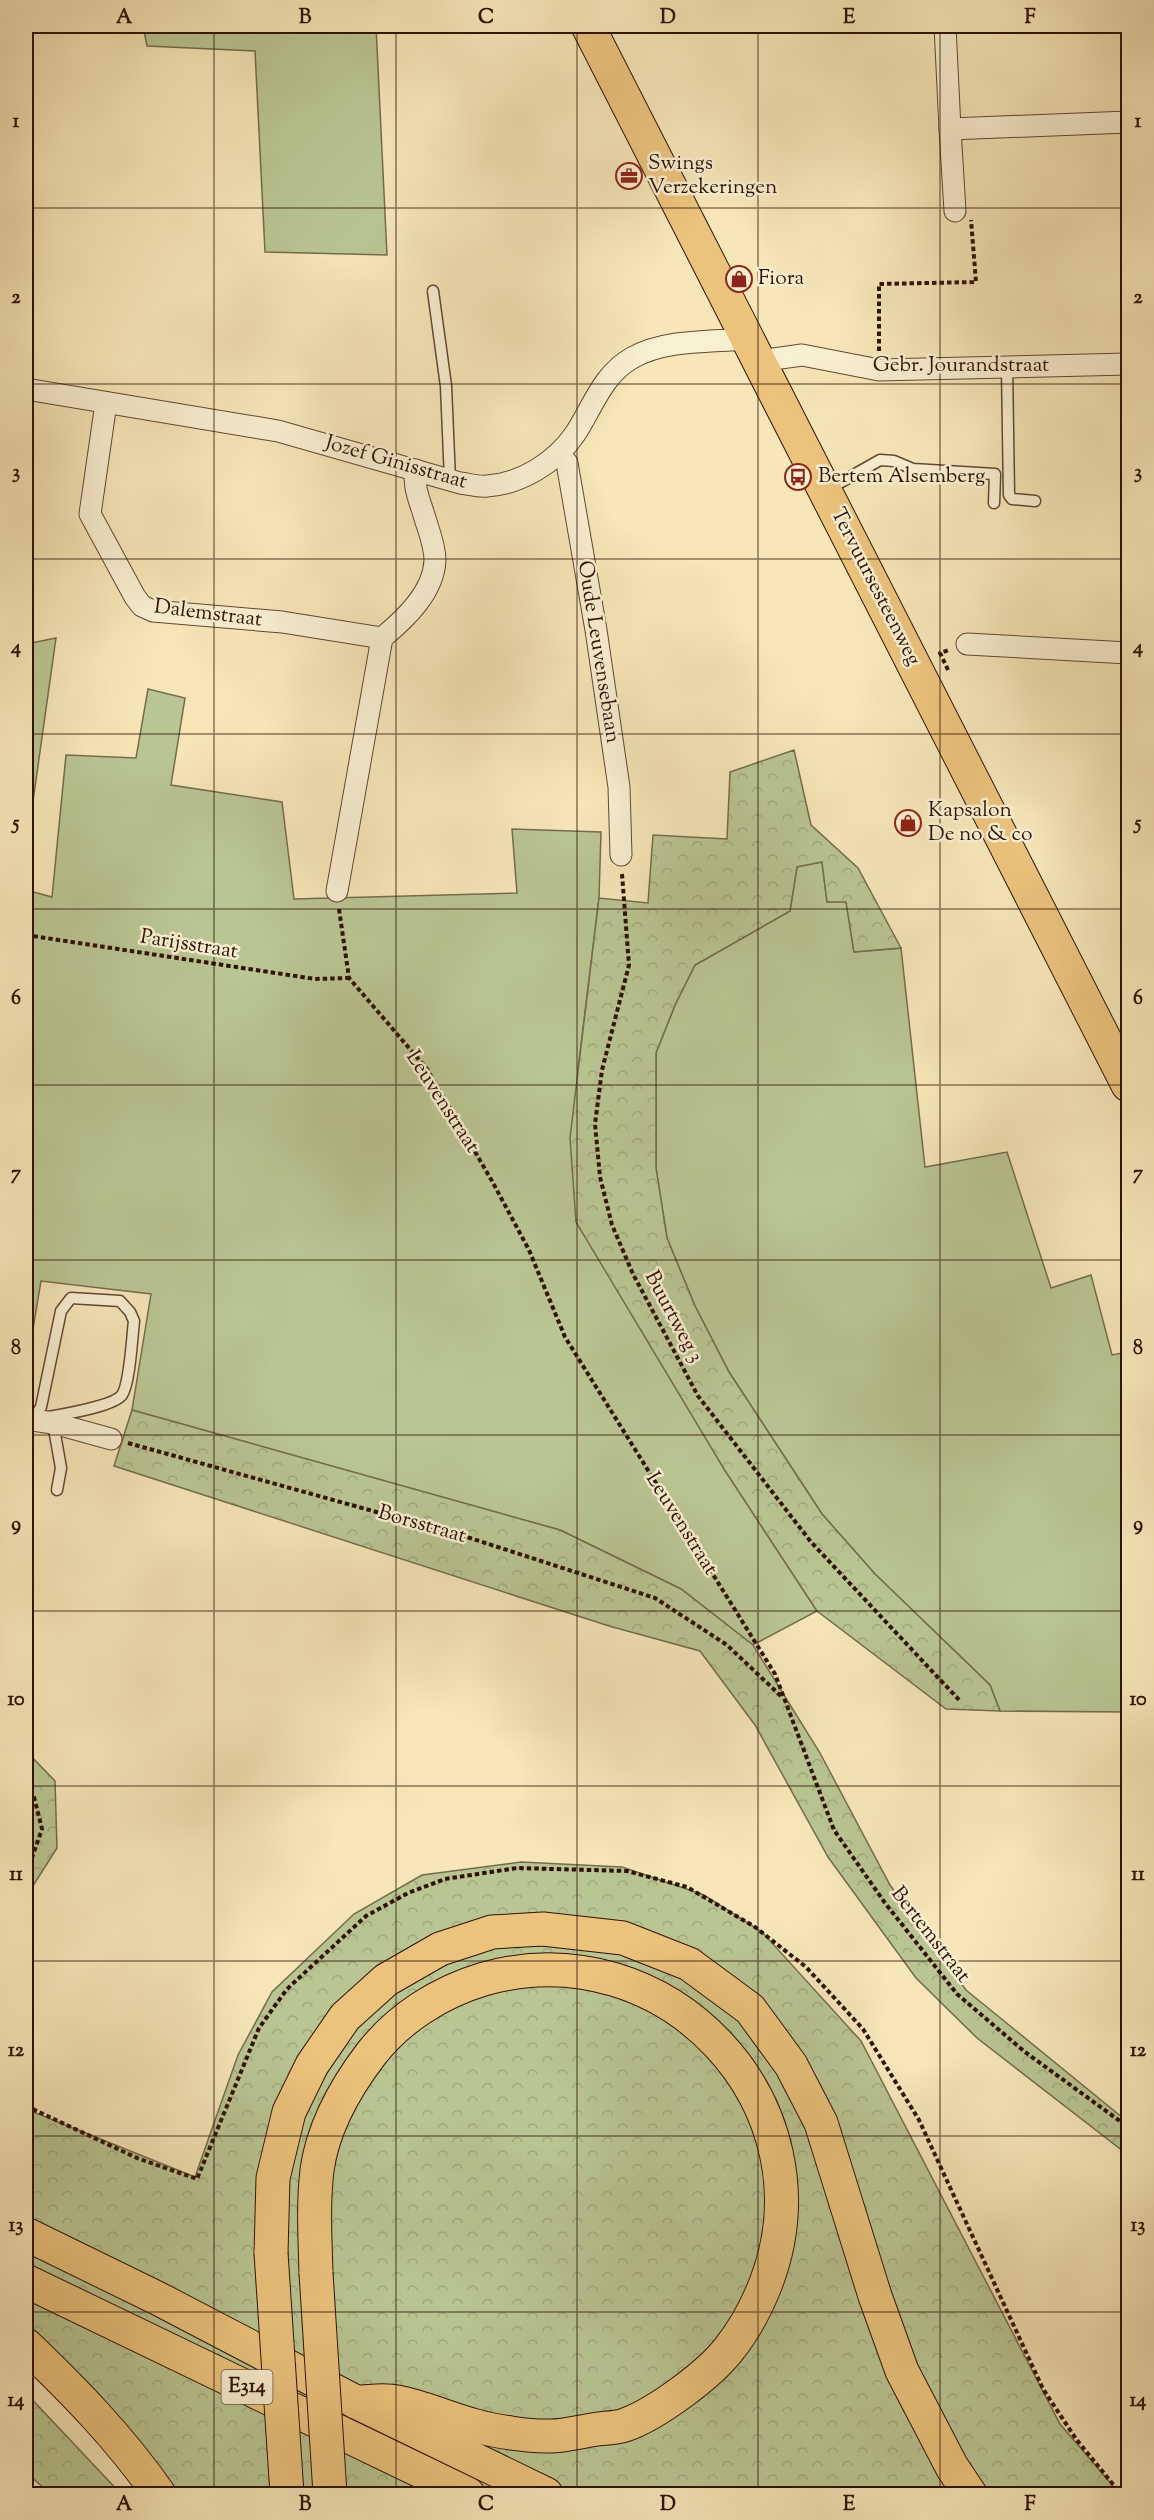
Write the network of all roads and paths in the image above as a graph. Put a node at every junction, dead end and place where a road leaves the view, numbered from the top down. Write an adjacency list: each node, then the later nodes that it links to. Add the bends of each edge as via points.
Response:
1 (588, 26): 7 (main road, Tervuursesteenweg)
2 (945, 26): 4 (street)
3 (1128, 122): 4 (street)
4 (950, 129): 5 (street)
5 (955, 211): 10 (path, via 970,210 976,282 879,284)
6 (433, 291): 15 (lane, via 446,386)
7 (754, 350): 10 (street, Gebr. Jourandstraat); 13 (street, Jozef Ginisstraat, via 672,346 647,350 618,368 604,384); 16 (main road, Tervuursesteenweg)
8 (1128, 364): 9 (street, Gebr. Jourandstraat)
9 (1007, 367): 10 (street, Gebr. Jourandstraat); 17 (lane, via 1009,495 1012,499)
10 (879, 370)
11 (26, 388): 12 (street, Jozef Ginisstraat)
12 (106, 403): 14 (street, Jozef Ginisstraat, via 278,431); 19 (street, Dalemstraat, via 90,514 142,606 153,611 282,622)
13 (559, 453): 15 (street, Jozef Ginisstraat, via 540,468 503,484 485,486); 22 (street, Oude Leuvensebaan, via 567,463 596,630 619,787)
14 (416, 470): 15 (street, Jozef Ginisstraat); 19 (street, via 414,482 435,559 431,581 399,624)
15 (450, 480)
16 (826, 490): 18 (lane, via 880,460 913,469 995,474); 26 (main road, Tervuursesteenweg)
17 (1035, 501)
18 (994, 503)
19 (382, 638): 23 (street)
20 (967, 644): 21 (street)
21 (1128, 653)
22 (621, 855): 31 (path, Buurtweg 3, via 629,965 602,1070 595,1124 600,1177 612,1225 633,1274 698,1396 811,1542)
23 (337, 891): 25 (path)
24 (26, 935): 25 (path, Parijsstraat, via 315,979)
25 (349, 978): 30 (path, Leuvenstraat, via 426,1070 529,1250 565,1337 757,1643)
26 (1128, 1085)
27 (37, 1421): 27 (lane, via 109,1403 121,1396 126,1386 135,1321 120,1301 71,1298 61,1311); 28 (street); 29 (lane, via 61,1468)
28 (111, 1439): 30 (path, Borsstraat, via 459,1535 655,1598 727,1645)
29 (57, 1490)
30 (786, 1701): 35 (path, Bertemstraat, via 834,1830 957,1994 1025,2052)
31 (961, 1702)
32 (26, 1784): 33 (path, via 34,1797 42,1829)
33 (26, 1875)
34 (26, 2106): 46 (path, via 137,2158 197,2179 260,2028 287,1989 366,1916 408,1893 445,1880 517,1868 627,1871 687,1887 755,1927 806,1966 862,2029 919,2120 1043,2389 1076,2439)
35 (1128, 2127)
36 (26, 2234): 39 (main road, E314)
37 (26, 2281): 43 (main road, E314)
38 (26, 2345): 40 (main road, via 85,2402)
39 (356, 2402): 42 (main road, bridge, via 395,2401 479,2427 550,2436 625,2425 681,2393 728,2350 758,2304 774,2260 781,2215 779,2168 768,2127 750,2085 714,2038 666,2001 639,1988 577,1971 535,1969 459,1987 420,2009 383,2039 355,2075 330,2121 317,2169 316,2273); 44 (main road, E314)
40 (159, 2494)
41 (287, 2494): 45 (main road, bridge, via 271,2253 273,2178 289,2112 312,2065 345,2017 386,1980 440,1949 492,1932 543,1929 623,1938 689,1964 750,2009 791,2066 821,2123 902,2371)
42 (330, 2494)
43 (468, 2494)
44 (546, 2494)
45 (970, 2494)
46 (1121, 2494)

